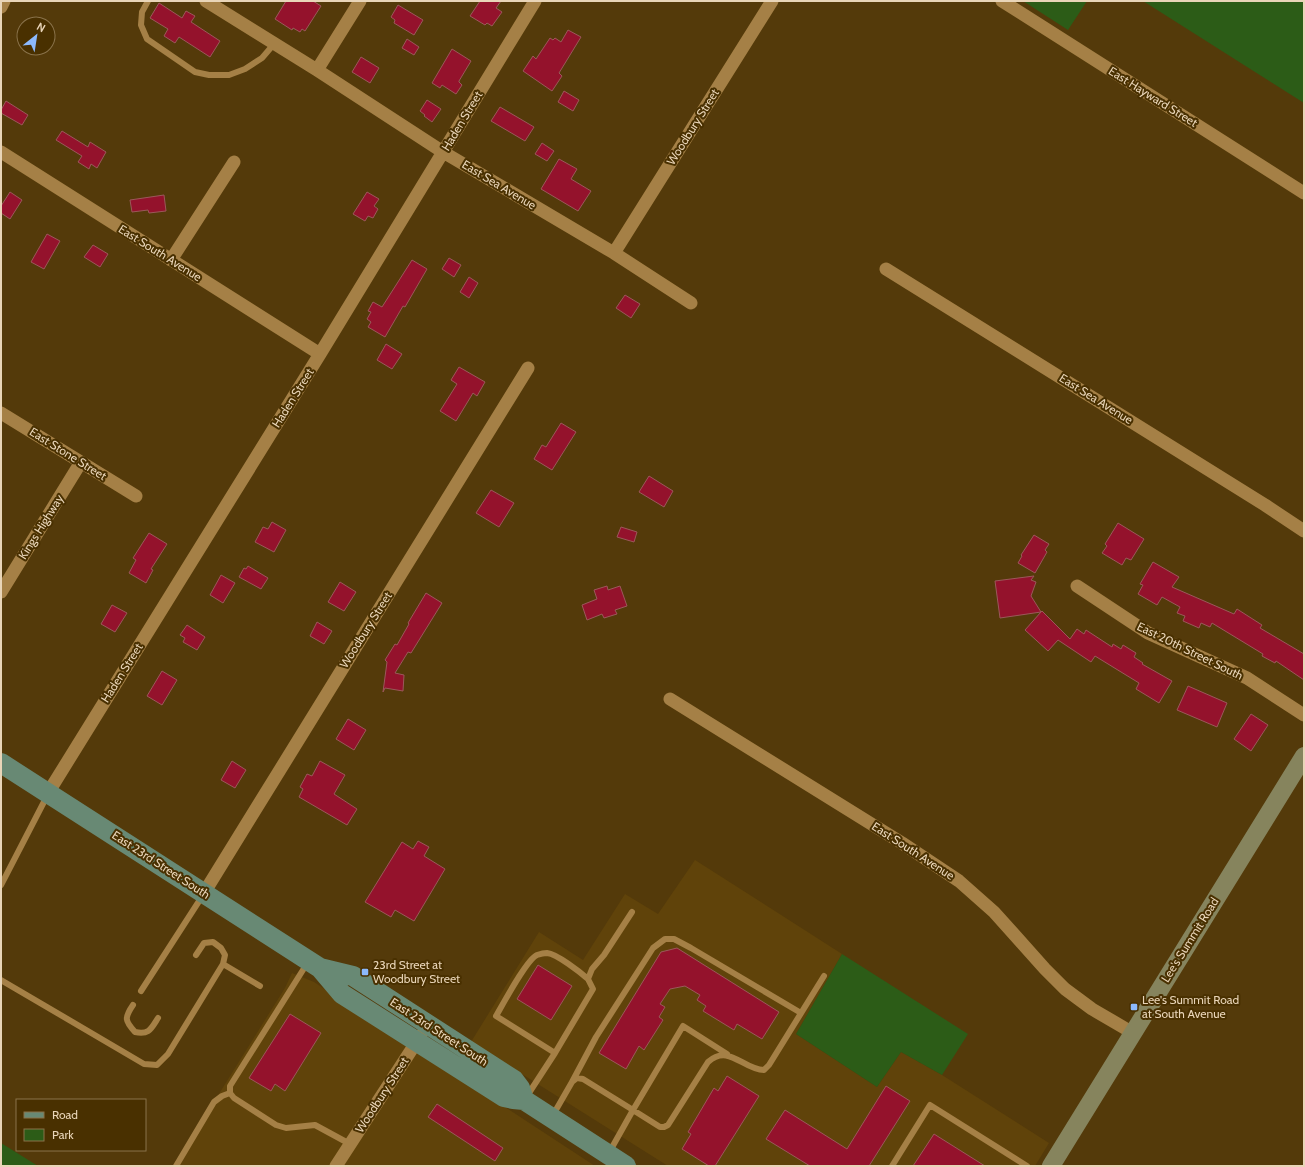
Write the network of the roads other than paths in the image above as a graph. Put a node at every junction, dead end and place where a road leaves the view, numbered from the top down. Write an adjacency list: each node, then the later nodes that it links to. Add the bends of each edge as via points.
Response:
1 (4, 1): 8 (street)
2 (148, 1): 9 (lane, via 142,12 141,25 147,39 195,72 228,75 245,69 262,58)
3 (206, 1): 9 (street, East Sea Avenue)
4 (360, 1): 10 (street)
5 (535, 1): 12 (street, Haden Street)
6 (772, 1): 15 (street, Woodbury Street)
7 (1002, 1): 14 (street, East Hayward Street)
8 (1, 7)
9 (274, 44): 10 (street, East Sea Avenue)
10 (317, 70): 12 (street, East Sea Avenue)
11 (1, 152): 16 (street, East South Avenue)
12 (443, 152): 15 (street, East Sea Avenue); 19 (street, Haden Street)
13 (234, 162): 16 (street)
14 (1304, 193)
15 (614, 253): 18 (street, East Sea Avenue)
16 (171, 260): 19 (street, East South Avenue)
17 (886, 269): 24 (street, East Sea Avenue)
18 (691, 303)
19 (320, 354): 31 (street, Haden Street)
20 (528, 368): 33 (street, Woodbury Street)
21 (1, 413): 22 (street, East Stone Street)
22 (81, 462): 23 (street, East Stone Street); 26 (street, Kings Highway)
23 (136, 496)
24 (1304, 531)
25 (1077, 586): 28 (street, East 20th Street South, via 1148,632 1247,678)
26 (1, 592)
27 (670, 698): 47 (street, East South Avenue, via 959,881 994,912 1065,989 1092,1009)
28 (1304, 715)
29 (1304, 756): 47 (main road, Lee's Summit Road)
30 (1, 763): 31 (main road, East 23rd Street South)
31 (48, 793): 32 (lane); 33 (main road, East 23rd Street South)
32 (1, 885)
33 (204, 893): 37 (main road, East 23rd Street South); 42 (lane)
34 (632, 912): 39 (lane, via 604,956 592,969)
35 (196, 955): 36 (lane, via 204,943 213,942 225,955)
36 (223, 964): 40 (lane, via 168,1054 157,1065 144,1064); 41 (lane)
37 (314, 964): 46 (main road, East 23rd Street South, via 353,976); 48 (main road, East 23rd Street South, via 342,994); 52 (lane, via 230,1086)
38 (824, 976): 44 (lane)
39 (588, 979): 49 (lane, via 593,989); 49 (lane, via 554,955 537,955 529,962 496,1016)
40 (1, 980)
41 (260, 986)
42 (141, 991)
43 (133, 1005): 45 (lane, via 127,1014 128,1024 135,1032 143,1034 151,1030)
44 (801, 1013): 50 (lane, via 764,1070 758,1070); 51 (lane, via 691,948 674,939 665,939 653,948 596,1037)
45 (158, 1018)
46 (427, 1024): 48 (street, Woodbury Street); 53 (main road, East 23rd Street South, via 514,1080)
47 (1133, 1033): 63 (main road, Lee's Summit Road)
48 (416, 1041): 53 (main road, East 23rd Street South, via 504,1097); 56 (street, Woodbury Street)
49 (555, 1053): 53 (lane)
50 (728, 1054): 54 (lane, via 714,1056 708,1062 668,1125 660,1127); 54 (lane, via 683,1026)
51 (572, 1082): 54 (lane, via 577,1078 583,1079); 55 (lane)
52 (230, 1093): 56 (lane, via 276,1126 286,1128 315,1125); 58 (lane, via 214,1102)
53 (524, 1100): 55 (main road, East 23rd Street South)
54 (632, 1110): 57 (lane)
55 (552, 1118): 57 (main road, East 23rd Street South)
56 (350, 1144): 59 (street, Woodbury Street)
57 (608, 1154): 60 (main road, East 23rd Street South)
58 (176, 1166)
59 (336, 1166)
60 (626, 1166)
61 (892, 1166): 62 (lane, via 930,1105)
62 (1027, 1166)
63 (1051, 1166)

